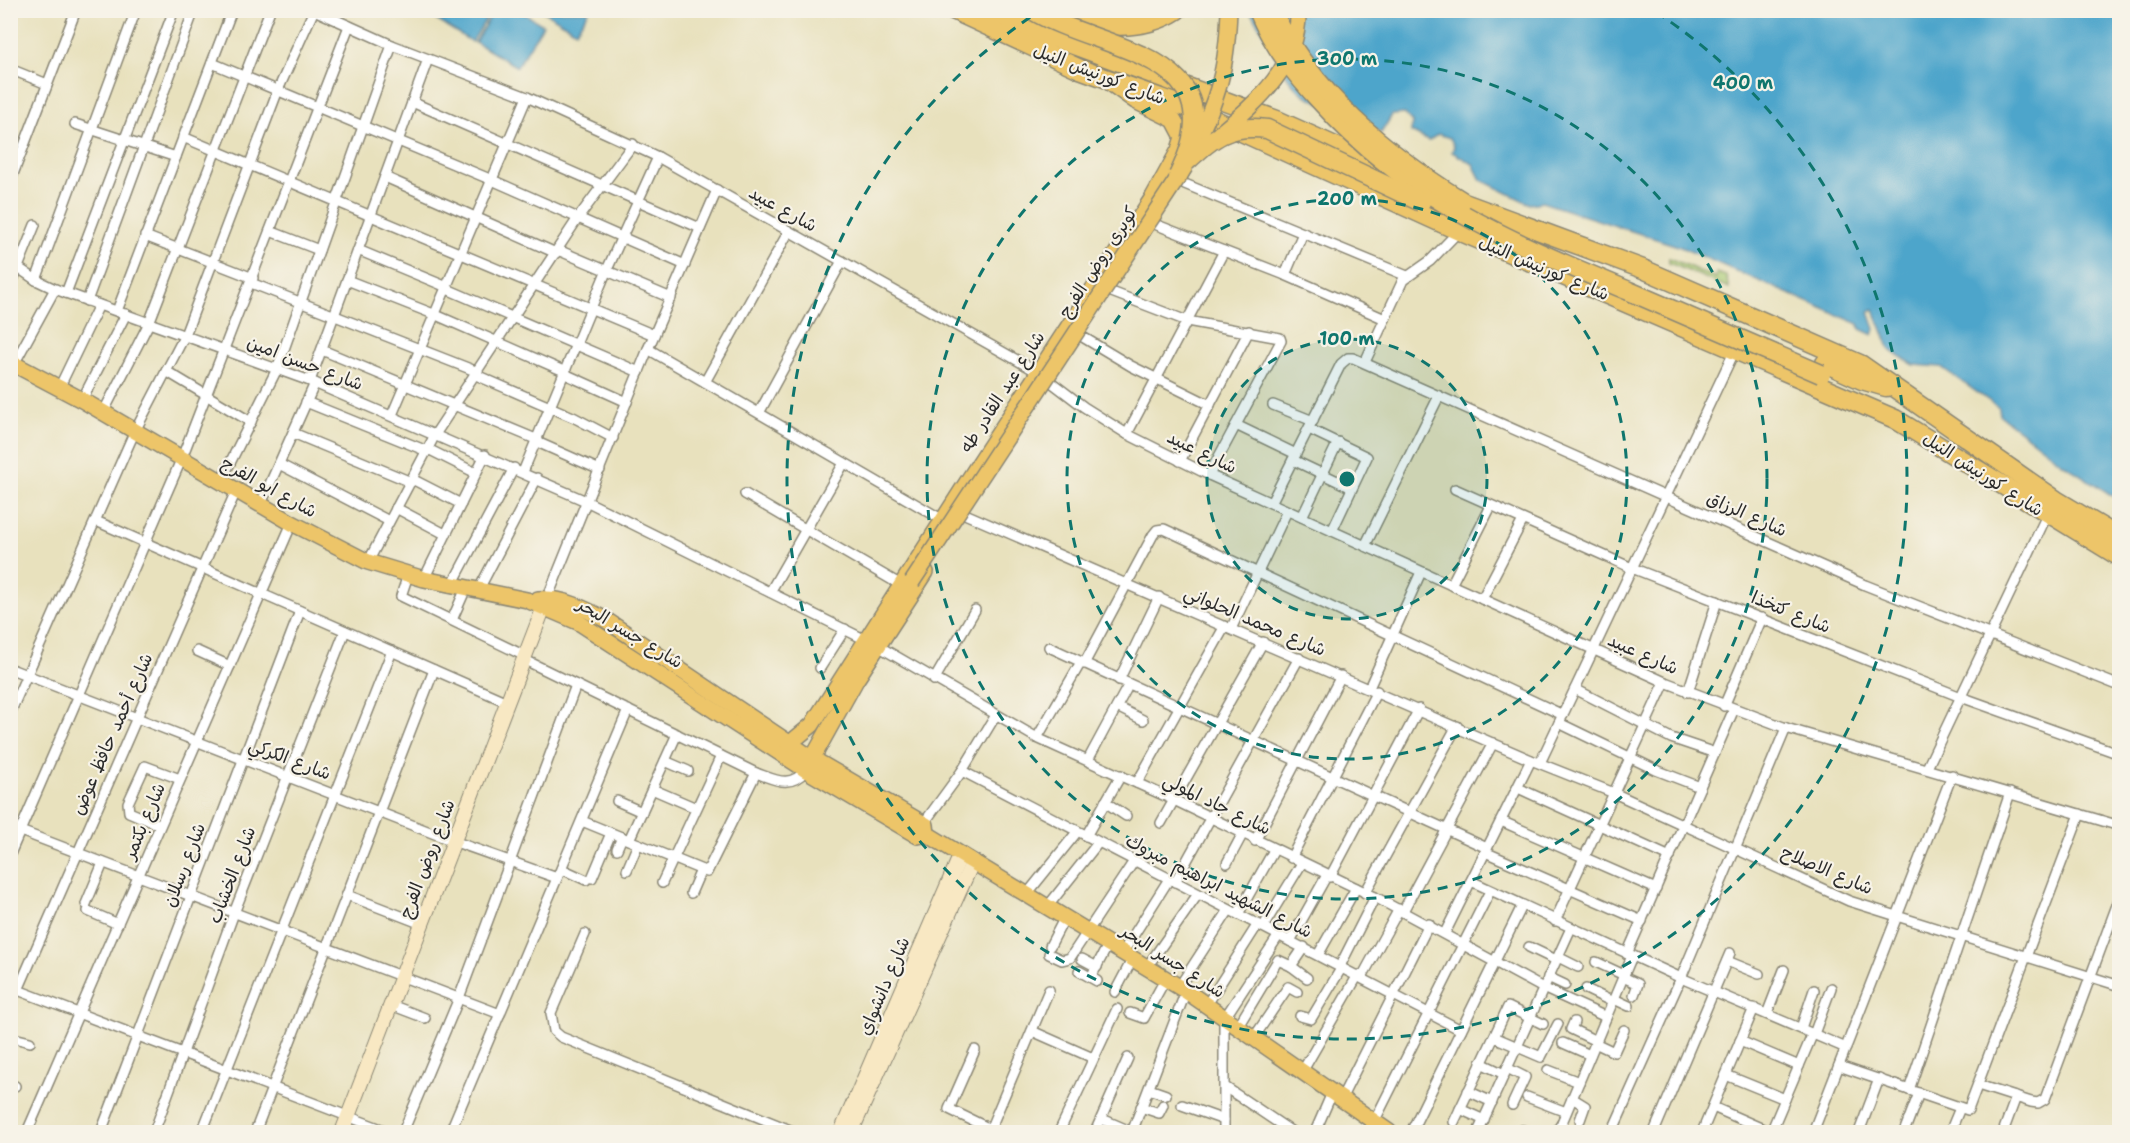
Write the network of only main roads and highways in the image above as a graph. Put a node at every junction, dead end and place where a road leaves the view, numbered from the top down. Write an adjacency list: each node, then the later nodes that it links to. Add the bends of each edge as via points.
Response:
1 (952, 10): 10 (highway, شارع كورنيش النيل)
2 (988, 10): 13 (highway, شارع كورنيش النيل, via 1277,120 1444,195)
3 (1032, 10): 12 (highway, bridge, via 1155,60 1178,80 1189,100 1194,123)
4 (1044, 10): 5 (highway, via 1125,27 1160,20)
5 (1177, 10)
6 (1229, 10): 12 (main road, كوبرى روض الفرج, bridge, via 1221,85)
7 (1258, 10): 16 (highway, bridge, via 1284,59 1328,110 1385,164 1434,198 1537,252)
8 (1272, 10): 16 (highway, bridge, via 1284,36 1340,104 1394,155 1443,189 1513,229)
9 (1298, 10): 12 (main road, كوبرى روض الفرج, bridge, via 1292,51 1276,80)
10 (1106, 79): 11 (highway, شارع كورنيش النيل); 14 (main road, شارع عبد القادر طه, via 1135,101 1174,120 1182,131 1182,144 1154,197)
11 (1245, 133): 12 (main road, شارع عبد القادر طه, via 1216,145); 18 (highway, شارع كورنيش النيل, via 1459,231)
12 (1182, 173): 13 (highway, bridge, via 1227,130 1267,129 1502,238 1538,245); 14 (main road, كوبرى روض الفرج, bridge, via 1162,194 1080,319); 21 (main road, كوبرى روض الفرج, bridge); 24 (main road, شارع عبد القادر طه, via 1053,381)
13 (1579, 246): 17 (highway, شارع كورنيش النيل, via 1643,269 1847,358)
14 (1064, 333): 21 (main road, شارع عبد القادر طه, via 943,520)
15 (12, 363): 22 (main road, شارع ابو الفرج, via 292,524 368,562 424,579)
16 (1823, 368): 17 (highway); 18 (highway, via 1868,396)
17 (1897, 389): 19 (highway, شارع كورنيش النيل, via 2056,500)
18 (1895, 419): 20 (highway, شارع كورنيش النيل)
19 (2120, 538)
20 (2120, 557)
21 (907, 584): 24 (main road, كوبرى روض الفرج); 25 (main road, شارع عبد القادر طه)
22 (527, 600): 23 (main road, شارع جسر البحر)
23 (545, 603): 27 (main road, شارع جسر البحر, via 572,605 606,620); 29 (main road, شارع جسر البحر)
24 (900, 610): 25 (main road, شارع عبد القادر طه)
25 (872, 643): 26 (main road, شارع عبد القادر طه); 28 (main road, شارع عبد القادر طه)
26 (803, 735): 27 (main road, شارع عبد القادر طه); 28 (main road, via 809,743)
27 (789, 744): 29 (main road, شارع جسر البحر)
28 (819, 744): 29 (main road, شارع عبد القادر طه)
29 (809, 764): 30 (main road, شارع جسر البحر, via 918,836 925,829 1166,978)
30 (1388, 1132)

